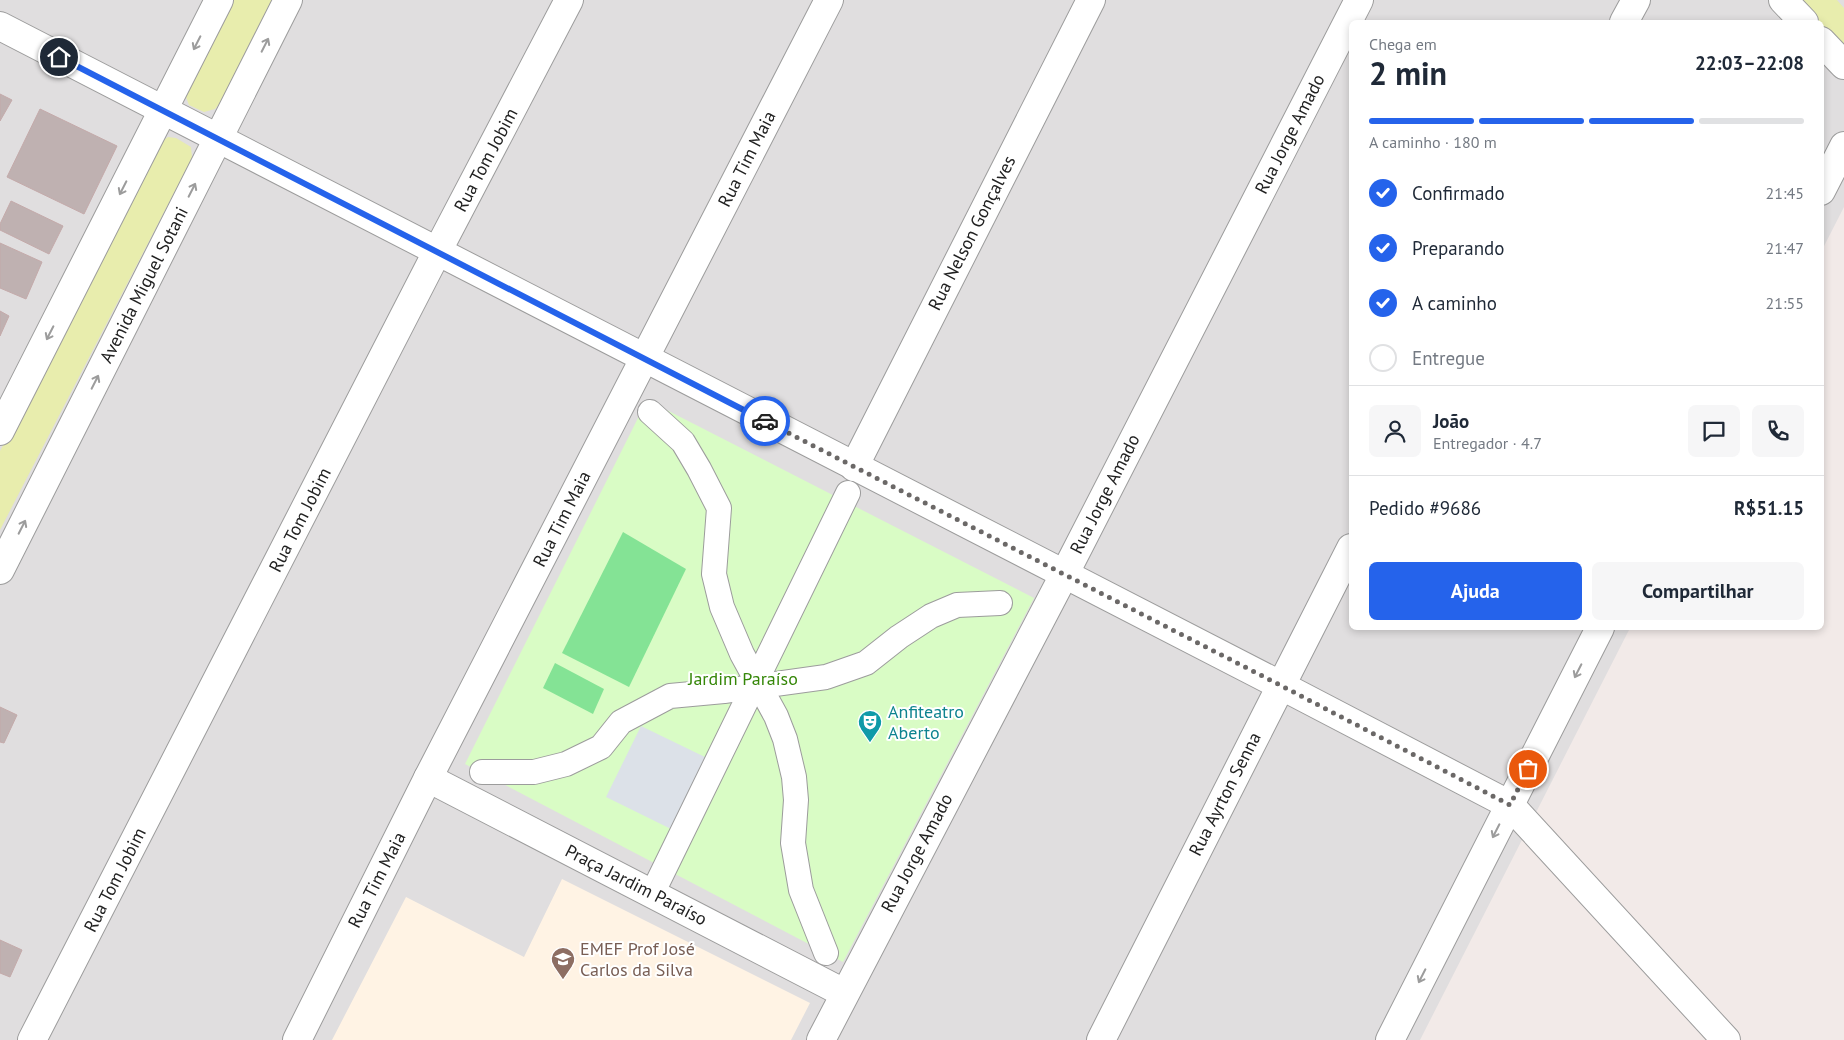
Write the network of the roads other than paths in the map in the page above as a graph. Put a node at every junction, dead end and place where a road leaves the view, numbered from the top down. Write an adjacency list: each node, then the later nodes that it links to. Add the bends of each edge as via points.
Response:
1 (219, 0): 14 (street, one-way to 14)
2 (288, 0): 15 (street, Avenida Miguel Sotani, one-way to 2)
3 (569, 0): 18 (street, Rua Tom Jobim)
4 (829, 0): 19 (street, Rua Tim Maia)
5 (1091, 0): 22 (street, Rua Nelson Gonçalves)
6 (1359, 0): 25 (street, Rua Jorge Amado)
7 (1636, 0): 9 (street)
8 (1784, 0): 10 (street)
9 (1625, 20)
10 (1802, 20)
11 (0, 26): 14 (street)
12 (1824, 43): 13 (street)
13 (1844, 65)
14 (162, 110): 15 (street); 21 (street, one-way to 21)
15 (217, 138): 18 (street); 24 (street, Avenida Miguel Sotani, one-way to 15)
16 (1844, 146): 17 (street)
17 (1824, 185)
18 (437, 252): 19 (street); 36 (street, Rua Tom Jobim)
19 (644, 359): 22 (street); 31 (street, Rua Tim Maia)
20 (650, 412): 28 (street, via 683,442 719,508 714,574 722,607)
21 (0, 431)
22 (851, 480): 25 (street); 28 (street)
23 (1349, 552): 29 (street, Rua Ayrton Senna)
24 (0, 570)
25 (1064, 575): 29 (street); 35 (street, Rua Jorge Amado)
26 (1000, 603): 28 (street, via 957,605 931,616 866,663 826,677)
27 (1599, 630): 32 (street, one-way to 32)
28 (756, 685): 30 (street, via 670,696 621,722 601,747 566,764 534,772); 33 (street); 34 (street, via 782,731 794,777 793,843 801,890)
29 (1280, 685): 32 (street); 39 (street, Rua Ayrton Senna)
30 (482, 772)
31 (428, 778): 33 (street, Praça Jardim Paraíso); 37 (street, Rua Tim Maia)
32 (1510, 805): 40 (street, one-way to 40); 41 (street)
33 (652, 894): 35 (street, Praça Jardim Paraíso)
34 (826, 953)
35 (844, 994): 38 (street, Rua Jorge Amado)
36 (32, 1040)
37 (297, 1040)
38 (820, 1040)
39 (1101, 1040)
40 (1390, 1040)
41 (1726, 1040)

